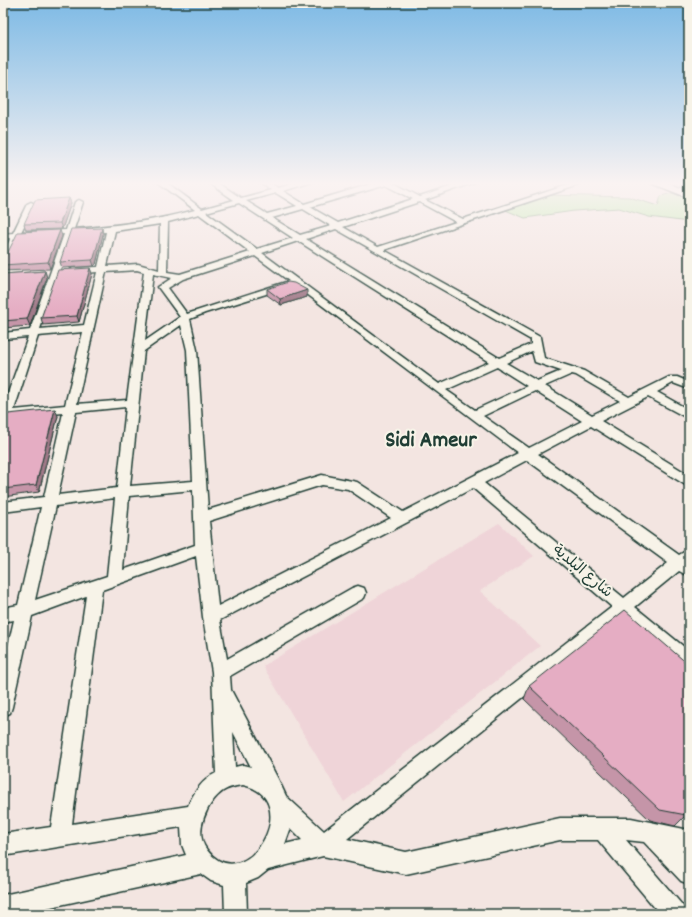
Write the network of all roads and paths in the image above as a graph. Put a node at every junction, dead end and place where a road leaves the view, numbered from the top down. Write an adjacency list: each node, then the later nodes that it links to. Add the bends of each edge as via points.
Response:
1 (21, 225): 13 (street)
2 (71, 225): 12 (street)
3 (139, 225): 11 (street)
4 (164, 225): 22 (street)
5 (220, 225): 17 (street)
6 (278, 225): 15 (street)
7 (333, 225): 10 (street)
8 (344, 225): 10 (street)
9 (454, 225): 16 (street)
10 (337, 227): 15 (street); 16 (street)
11 (112, 229): 12 (street); 19 (street)
12 (68, 232): 13 (street); 21 (street)
13 (16, 235): 14 (street); 18 (street)
14 (3, 236)
15 (299, 239): 17 (street); 31 (street)
16 (378, 250): 29 (street, via 536,339)
17 (258, 252): 23 (street); 24 (street)
18 (3, 262)
19 (103, 269): 20 (street, via 138,267); 21 (street); 26 (street)
20 (149, 271): 22 (street); 30 (street)
21 (51, 273): 27 (street)
22 (163, 274): 23 (street)
23 (180, 277): 25 (street, via 163,287)
24 (296, 282): 25 (street); 35 (street)
25 (185, 318): 30 (street); 47 (street, via 192,350)
26 (89, 328): 27 (street); 39 (street)
27 (33, 334): 28 (street); 42 (street)
28 (3, 336)
29 (537, 345): 31 (street); 32 (street, via 539,360)
30 (139, 350): 38 (street)
31 (498, 363): 33 (street); 35 (street)
32 (571, 370): 33 (street); 37 (street)
33 (536, 386): 40 (street); 43 (street)
34 (689, 386): 36 (street, via 673,379)
35 (438, 389): 40 (street)
36 (648, 392): 37 (street); 41 (street)
37 (630, 402): 43 (street)
38 (132, 403): 39 (street); 48 (street)
39 (70, 410): 42 (street); 49 (street)
40 (474, 415): 44 (street)
41 (689, 415)
42 (4, 417)
43 (592, 421): 44 (street); 45 (street)
44 (528, 454): 46 (street); 54 (street)
45 (689, 481)
46 (474, 482): 52 (street); 58 (street, شارع البلدية)
47 (199, 485): 48 (street); 51 (street)
48 (123, 492): 49 (street); 55 (street)
49 (50, 500): 50 (street); 59 (street)
50 (3, 507)
51 (201, 518): 52 (street, via 322,480 352,485); 53 (street)
52 (403, 519): 61 (street)
53 (202, 548): 55 (street); 61 (street)
54 (686, 563): 58 (street)
55 (114, 580): 56 (street)
56 (95, 586): 59 (street); 71 (street)
57 (358, 592): 63 (street)
58 (624, 607): 62 (street, شارع البلدية); 74 (street)
59 (25, 611): 60 (street); 65 (street)
60 (3, 616)
61 (211, 617): 63 (street)
62 (689, 662)
63 (221, 672): 64 (street)
64 (222, 692): 66 (street); 67 (street)
65 (3, 707)
66 (226, 778): 67 (street, via 243,775 259,779); 68 (street, via 212,787 201,799)
67 (276, 796): 74 (street); 75 (street, via 282,822 277,842)
68 (194, 815): 71 (street); 76 (street, via 191,832 194,849)
69 (603, 829): 70 (street); 74 (street, via 560,829 406,863); 81 (street)
70 (652, 834): 72 (street); 77 (street)
71 (60, 836): 73 (street)
72 (689, 840)
73 (3, 845)
74 (323, 845): 75 (street)
75 (266, 860): 78 (street, via 251,870)
76 (202, 863): 78 (street, via 217,873); 79 (street)
77 (689, 873)
78 (235, 875): 80 (street)
79 (3, 906)
80 (236, 914)
81 (675, 914)

